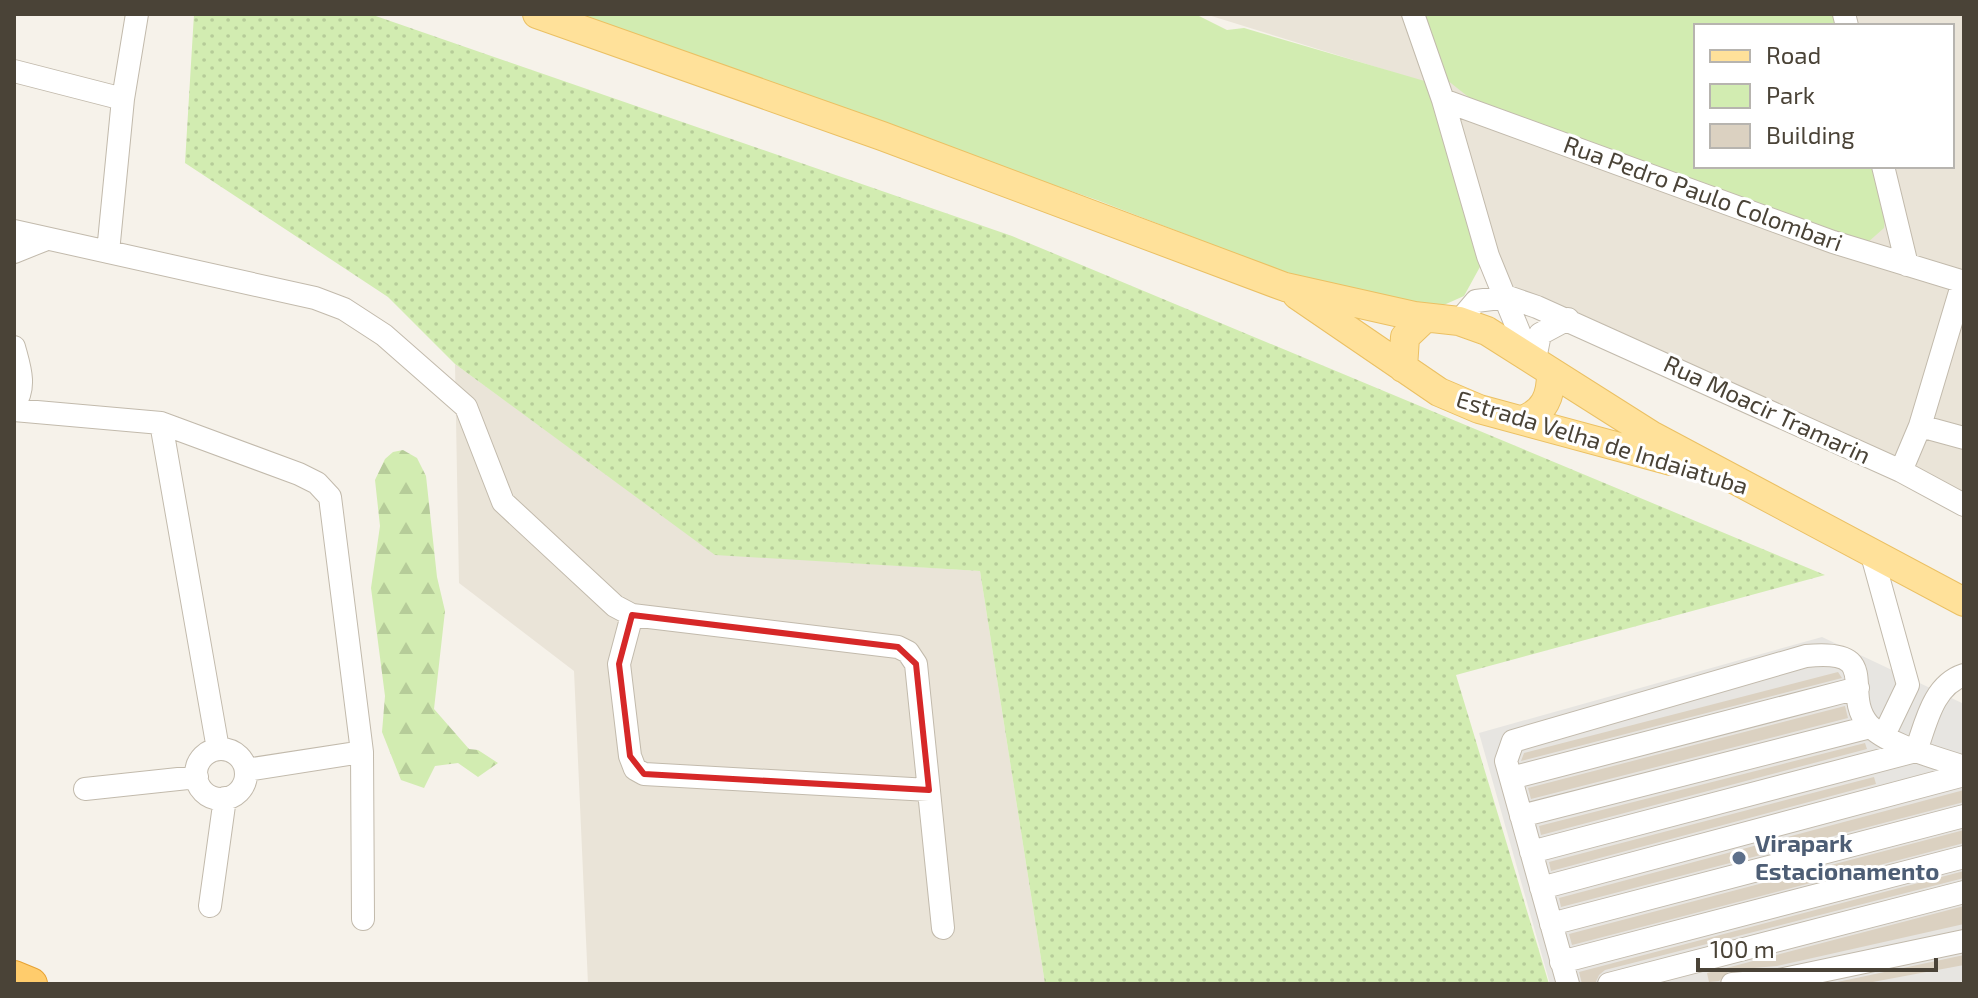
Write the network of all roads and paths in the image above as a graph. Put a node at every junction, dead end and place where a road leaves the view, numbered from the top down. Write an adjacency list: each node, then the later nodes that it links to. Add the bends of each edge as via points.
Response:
1 (137, 14): 5 (street)
2 (537, 14): 15 (main road)
3 (1413, 14): 6 (street)
4 (14, 71): 5 (street)
5 (123, 99): 11 (street)
6 (1443, 100): 12 (street); 13 (street, Rua Pedro Paulo Colombari)
7 (1883, 168): 13 (street)
8 (14, 231): 9 (street)
9 (44, 240): 10 (street); 11 (street)
10 (14, 252)
11 (108, 252): 33 (street, via 315,298 344,309 384,335 466,407 503,502 615,606)
12 (1488, 256): 16 (street); 17 (street)
13 (1907, 265): 14 (street, Rua Pedro Paulo Colombari)
14 (1963, 282): 26 (street)
15 (1285, 287): 18 (main road, Estrada Velha de Indaiatuba); 22 (main road, Estrada Velha de Indaiatuba)
16 (1508, 297): 17 (street, Estrada Velha de Indaiatuba); 19 (street, Rua Moacir Tramarin); 21 (street)
17 (1467, 311): 18 (main road, Estrada Velha de Indaiatuba); 21 (main road, Estrada Velha de Indaiatuba)
18 (1425, 318): 22 (main road, via 1405,337)
19 (1568, 319): 21 (street, via 1540,334); 28 (street, Rua Moacir Tramarin)
20 (14, 347): 23 (street, via 21,376)
21 (1538, 362): 24 (main road, via 1546,403); 29 (main road, Estrada Velha de Indaiatuba, via 1651,435)
22 (1403, 368): 24 (main road, Estrada Velha de Indaiatuba, via 1453,398)
23 (14, 407): 25 (street)
24 (1522, 420): 29 (main road, Estrada Velha de Indaiatuba, via 1640,451)
25 (161, 423): 37 (street); 39 (street, via 299,474 330,497)
26 (1920, 426): 27 (street); 28 (street)
27 (1964, 438)
28 (1901, 471): 30 (street, Rua Moacir Tramarin)
29 (1759, 492): 31 (main road)
30 (1964, 505)
31 (1872, 555): 32 (main road); 36 (street, via 1908,685)
32 (1964, 602)
33 (632, 615): 46 (street, via 908,652 916,664); 46 (street, via 619,664 635,769 644,774)
34 (1964, 675): 38 (street, via 1950,679 1937,698)
35 (1858, 688): 36 (street, via 1864,718); 44 (street); 44 (street, via 1846,659 1832,653 1806,656 1513,741 1506,761)
36 (1877, 731): 38 (street); 48 (street)
37 (218, 749): 41 (street, via 239,756); 43 (street, via 204,756)
38 (1916, 751): 40 (street); 50 (street)
39 (362, 752): 41 (street); 55 (street)
40 (1964, 767)
41 (246, 770): 47 (street, via 238,792)
42 (1964, 775): 52 (street)
43 (197, 777): 45 (street); 47 (street, via 210,796)
44 (1511, 778): 48 (street)
45 (85, 789)
46 (929, 790): 57 (street)
47 (225, 798): 54 (street)
48 (1521, 816): 50 (street)
49 (1964, 816): 56 (street)
50 (1531, 852): 52 (street)
51 (1964, 857): 59 (street)
52 (1541, 888): 56 (street)
53 (1964, 892): 63 (street)
54 (210, 906)
55 (363, 919)
56 (1551, 924): 59 (street)
57 (943, 928)
58 (1964, 941): 64 (street, via 1779,980)
59 (1561, 962): 62 (street)
60 (14, 977): 61 (highway)
61 (31, 984)
62 (1568, 984)
63 (1609, 984)
64 (1732, 984)

